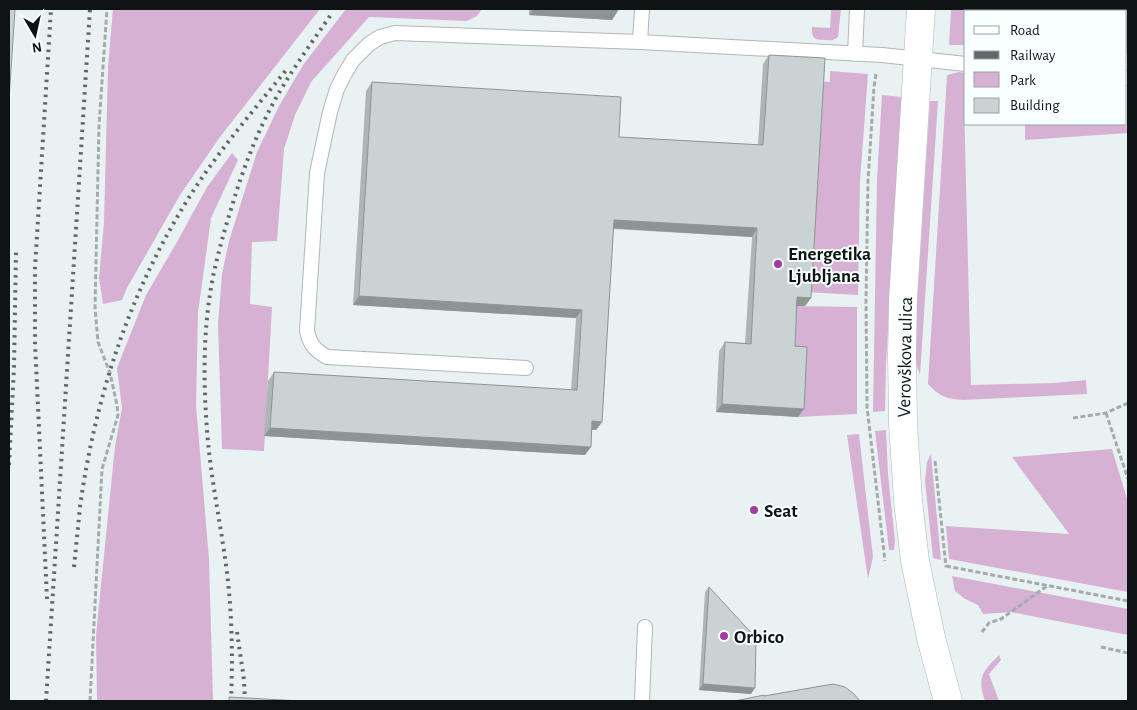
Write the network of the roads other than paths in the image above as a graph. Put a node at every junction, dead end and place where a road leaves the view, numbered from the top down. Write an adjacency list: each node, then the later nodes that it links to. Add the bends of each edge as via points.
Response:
1 (642, 9): 4 (lane)
2 (857, 9): 5 (lane)
3 (922, 9): 6 (street, Verovškova ulica)
4 (640, 42): 5 (lane); 8 (lane, via 395,33 369,44 353,60 337,89 317,173 307,331 312,346 327,357)
5 (855, 54): 6 (lane)
6 (918, 59): 7 (lane); 11 (street, Verovškova ulica, via 904,299 903,423 915,561)
7 (964, 64)
8 (526, 368)
9 (645, 627): 10 (lane)
10 (642, 701)
11 (948, 701)

